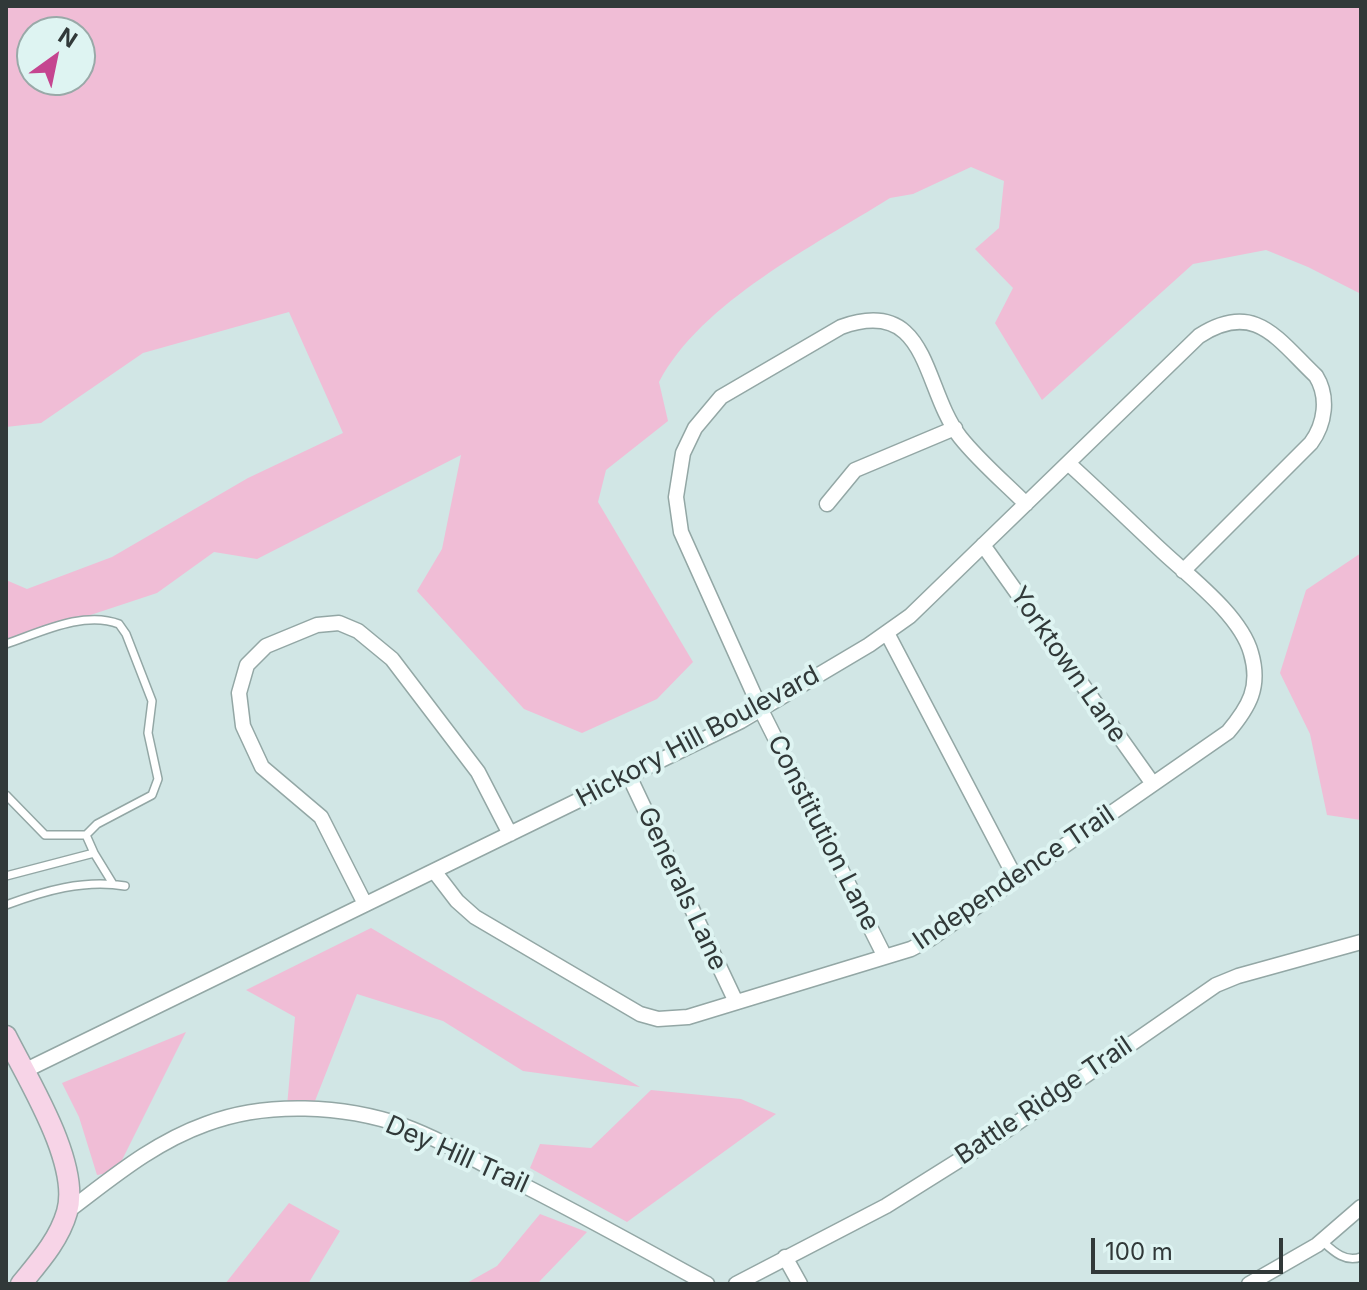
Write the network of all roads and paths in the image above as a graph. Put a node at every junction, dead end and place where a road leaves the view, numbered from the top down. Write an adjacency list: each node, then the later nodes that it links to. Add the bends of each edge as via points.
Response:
1 (955, 428): 3 (street, via 855,470); 4 (street, Constitution Lane); 9 (street, Constitution Lane, via 911,337 880,319 863,319 721,397 695,428 681,464 677,516)
2 (1068, 463): 4 (street, Hickory Hill Boulevard); 6 (street, Independence Trail); 6 (street, Hickory Hill Boulevard, via 1199,336 1226,322 1253,323 1268,330 1322,386 1318,434)
3 (827, 504)
4 (1026, 504): 5 (street, Hickory Hill Boulevard)
5 (983, 545): 7 (street, Hickory Hill Boulevard); 11 (street, Yorktown Lane)
6 (1183, 571): 11 (street, Independence Trail, via 1246,637 1252,656 1252,699 1228,732)
7 (887, 633): 9 (street, Hickory Hill Boulevard); 18 (street)
8 (6, 644): 14 (lane, via 94,620 119,624 126,634 152,701 148,733 157,784 152,795)
9 (761, 710): 10 (street, Hickory Hill Boulevard); 24 (street, Constitution Lane)
10 (629, 776): 13 (street, Hickory Hill Boulevard); 25 (street, Generals Lane)
11 (1153, 784): 18 (street, Independence Trail)
12 (6, 795): 14 (lane, via 45,835)
13 (510, 834): 16 (street, Hickory Hill Boulevard); 21 (street, via 478,772 378,645 339,623 317,625 266,646 243,677 243,726 262,767 321,817)
14 (86, 835): 15 (lane)
15 (94, 853): 17 (lane); 19 (lane)
16 (434, 871): 21 (street, Hickory Hill Boulevard); 25 (street, Independence Trail, via 475,917 640,1014 688,1017)
17 (6, 876)
18 (1016, 879): 24 (street, Independence Trail, via 930,939)
19 (113, 884): 20 (lane); 22 (lane, via 45,891)
20 (125, 886)
21 (365, 904): 27 (street, Hickory Hill Boulevard)
22 (6, 905)
23 (1361, 942): 31 (street, Battle Ridge Trail, via 1216,985 1004,1132 886,1206)
24 (885, 957): 25 (street, Independence Trail)
25 (736, 1002)
26 (6, 1036): 27 (main road)
27 (24, 1071): 29 (main road, via 66,1162)
28 (1361, 1207): 30 (street)
29 (68, 1211): 33 (main road, via 44,1256); 34 (street, Dey Hill Trail, via 146,1152 207,1123 288,1109 339,1111 385,1120 427,1137)
30 (1322, 1241): 32 (lane, via 1339,1256); 37 (street)
31 (785, 1257): 35 (street, Battle Ridge Trail); 36 (street)
32 (1361, 1257)
33 (21, 1284)
34 (707, 1284)
35 (736, 1284)
36 (800, 1284)
37 (1249, 1284)

